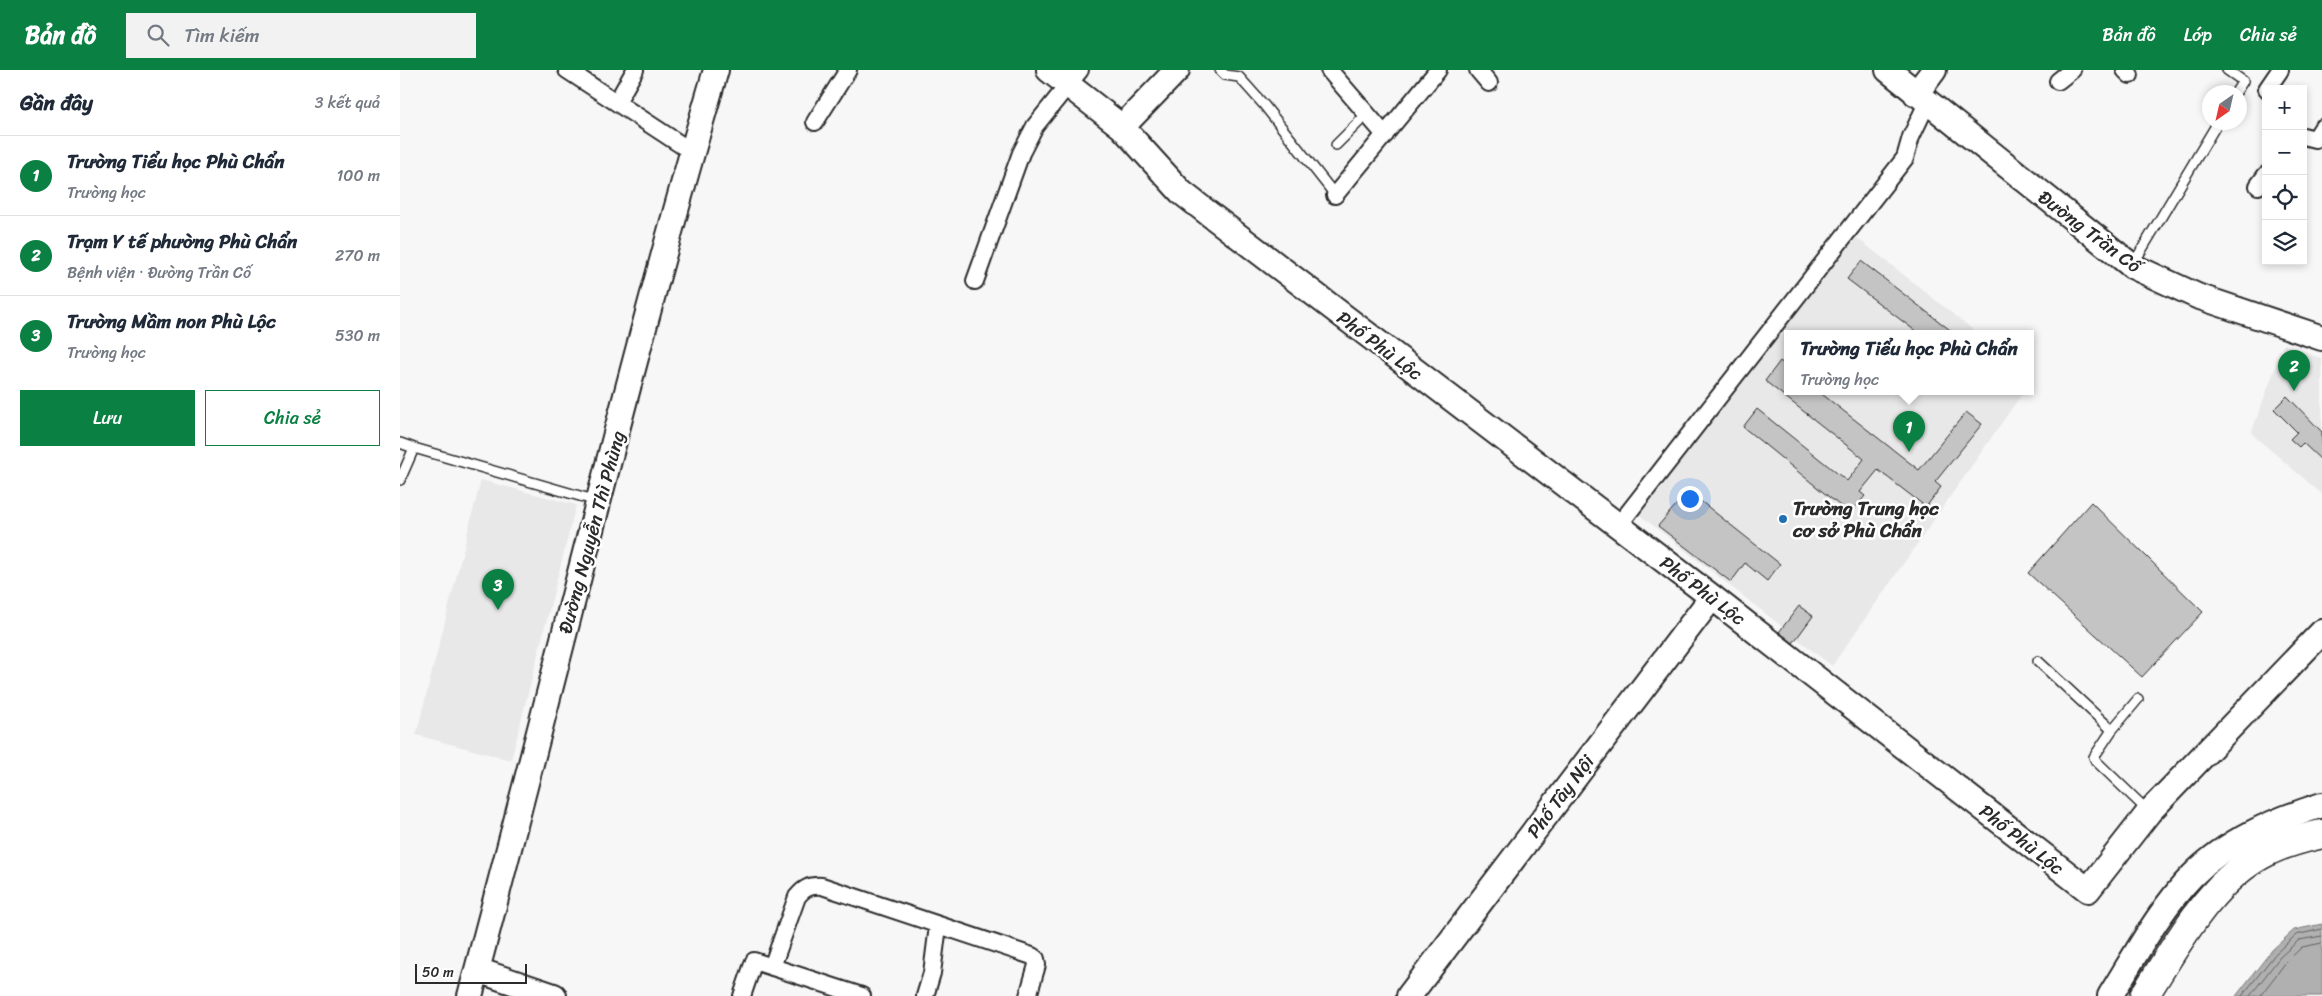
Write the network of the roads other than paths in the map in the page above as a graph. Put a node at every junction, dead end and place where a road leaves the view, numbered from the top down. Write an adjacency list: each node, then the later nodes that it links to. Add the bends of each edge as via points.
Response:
1 (567, 70): 22 (street)
2 (635, 70): 22 (street)
3 (716, 70): 31 (street, Đường Nguyễn Thì Phùng)
4 (848, 70): 24 (street)
5 (1049, 70): 16 (street, Phố Phù Lộc)
6 (1177, 70): 25 (street)
7 (1220, 70): 32 (lane, via 1225,75 1239,76)
8 (1329, 70): 23 (street)
9 (1438, 70): 28 (street)
10 (1478, 70): 18 (street)
11 (1888, 70): 21 (street, Đường Trần Cố)
12 (1934, 70): 21 (street)
13 (2072, 70): 17 (street)
14 (2227, 70): 19 (lane, via 2243,81)
15 (2280, 70): 20 (street)
16 (1074, 77): 25 (street, Phố Phù Lộc); 34 (street, via 1035,126 1021,153)
17 (2058, 81)
18 (1489, 83)
19 (2240, 85)
20 (2270, 85)
21 (1922, 98): 33 (street, Đường Trần Cố); 40 (street, via 1905,158)
22 (617, 102): 31 (street)
23 (1367, 114): 28 (street); 30 (lane)
24 (815, 122)
25 (1122, 127): 40 (street, Phố Phù Lộc, via 1181,192)
26 (2322, 128): 29 (street, via 2315,138)
27 (2213, 130): 33 (lane)
28 (1385, 135): 32 (street)
29 (2307, 137)
30 (1336, 145)
31 (692, 152): 39 (street, Đường Nguyễn Thì Phùng)
32 (1335, 195)
33 (2132, 266): 35 (street, Đường Trần Cố, via 2197,296)
34 (975, 281)
35 (2322, 338)
36 (400, 443): 37 (lane)
37 (414, 448): 38 (lane); 39 (lane)
38 (400, 480)
39 (599, 502): 52 (street, Đường Nguyễn Thì Phùng)
40 (1618, 526): 41 (street, Phố Phù Lộc)
41 (1712, 597): 47 (street, Phố Phù Lộc, via 2088,890); 59 (street, Phố Tây Nội)
42 (2322, 632): 47 (street, Phố Phù Lộc)
43 (2038, 661): 45 (lane)
44 (2138, 699): 45 (lane)
45 (2112, 730): 47 (lane, via 2094,757)
46 (2322, 805): 60 (street, via 2263,826 2210,860 2192,876 2160,918)
47 (2149, 812)
48 (2322, 834): 61 (highway, via 2268,852 2225,883 2186,932)
49 (2322, 852): 62 (highway, via 2293,860 2266,873 2236,896)
50 (938, 926): 51 (street, via 813,885 803,889 797,897); 53 (street); 58 (street, via 1036,959)
51 (772, 967): 56 (street, via 754,961); 57 (street)
52 (477, 970): 54 (street, Đường Nguyễn Thì Phùng); 55 (street)
53 (931, 994)
54 (470, 996)
55 (554, 996)
56 (742, 996)
57 (862, 996)
58 (1028, 996)
59 (1409, 996)
60 (2110, 996)
61 (2144, 996)
62 (2160, 996)

